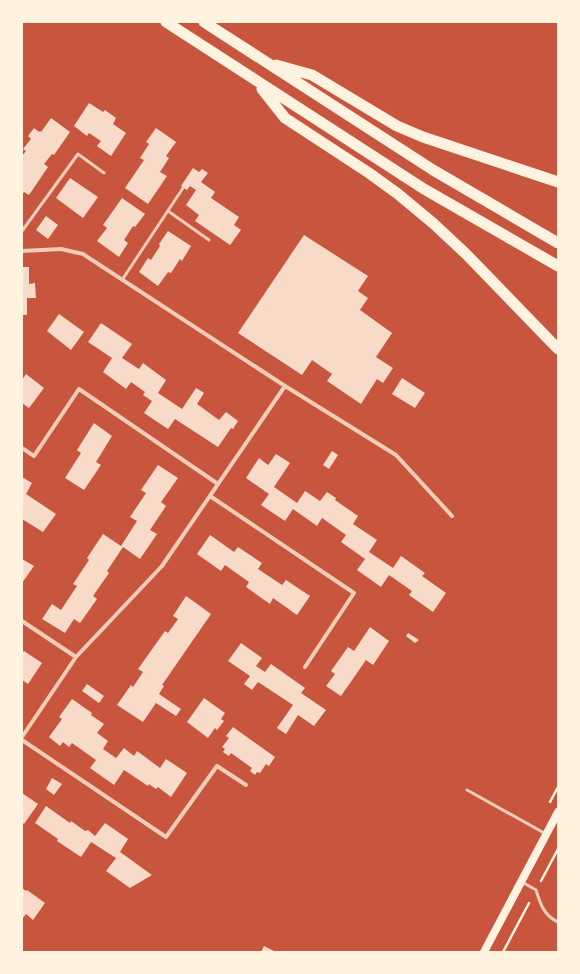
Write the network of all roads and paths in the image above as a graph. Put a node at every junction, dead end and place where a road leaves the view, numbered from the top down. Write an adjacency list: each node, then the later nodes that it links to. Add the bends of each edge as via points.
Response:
1 (166, 22): 4 (highway)
2 (204, 22): 3 (highway)
3 (267, 63): 6 (highway, via 312,74 392,123 423,137); 11 (highway, via 433,170)
4 (256, 80): 13 (highway, via 424,189); 15 (highway, via 285,118 370,173 434,224)
5 (104, 173): 9 (lane, via 78,154)
6 (558, 182)
7 (183, 188): 8 (lane)
8 (168, 211): 10 (lane); 14 (lane)
9 (22, 231)
10 (209, 240)
11 (558, 243)
12 (22, 251): 14 (street, via 61,249 83,254)
13 (558, 266)
14 (122, 280): 16 (street)
15 (558, 349)
16 (285, 386): 18 (street); 20 (street, via 396,455)
17 (22, 448): 18 (street, via 34,456 79,389)
18 (218, 484): 19 (street)
19 (210, 496): 22 (street, via 162,566); 23 (street, via 354,593)
20 (452, 516)
21 (22, 621): 22 (street)
22 (76, 657): 24 (street)
23 (305, 667)
24 (22, 738): 25 (street, via 166,837 217,766)
25 (246, 785)
26 (467, 790): 28 (lane)
27 (558, 812): 28 (main road)
28 (546, 834): 31 (main road)
29 (558, 849): 30 (path)
30 (546, 871)
31 (522, 882): 33 (lane, via 536,890 541,906 548,916); 34 (main road)
32 (527, 907): 35 (path)
33 (558, 922)
34 (484, 952)
35 (503, 952)

